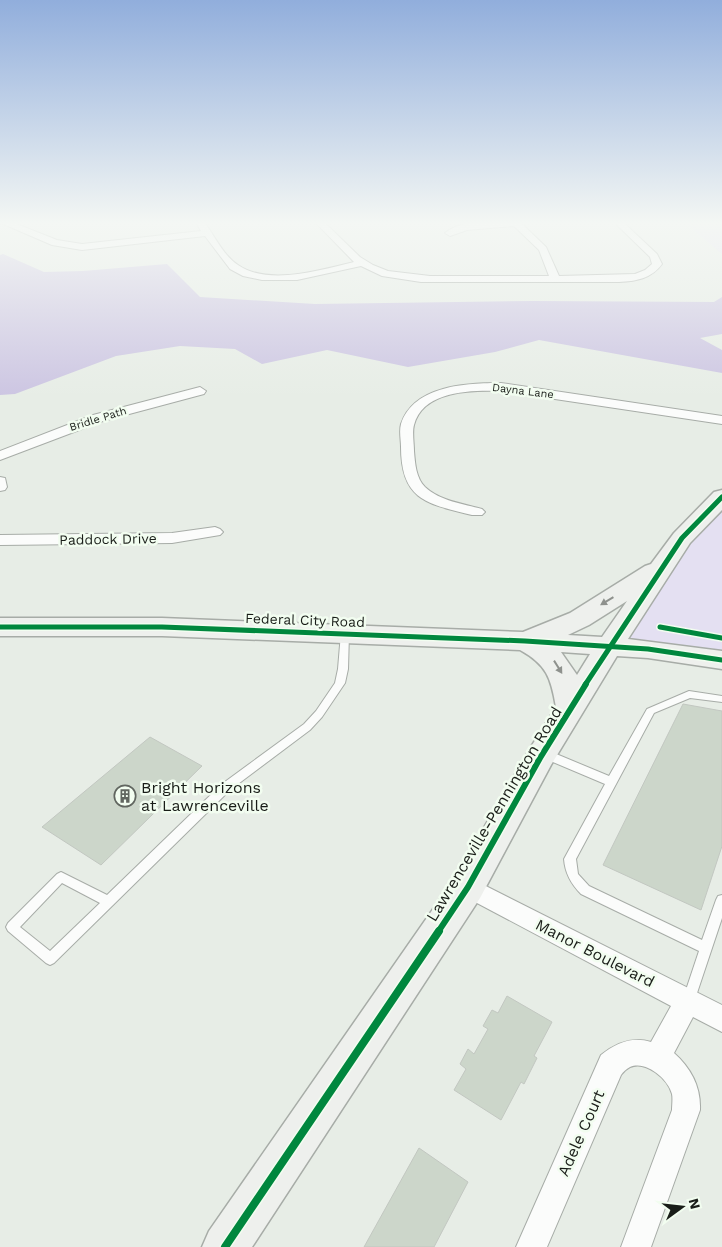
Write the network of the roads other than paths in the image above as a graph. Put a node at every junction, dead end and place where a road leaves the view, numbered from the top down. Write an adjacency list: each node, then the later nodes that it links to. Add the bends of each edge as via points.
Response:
1 (200, 391): 3 (street, Bridle Path, via 98,418)
2 (722, 420): 7 (street, Dayna Lane, via 501,387 444,393 422,404 409,419 410,475 421,491)
3 (0, 456)
4 (0, 481): 5 (street)
5 (0, 487)
6 (722, 497): 10 (street, Lawrenceville-Pennington Road, via 682,538)
7 (477, 512)
8 (215, 532): 9 (street, Paddock Drive, via 172,538)
9 (0, 540)
10 (663, 565): 13 (street, one-way to 13, via 555,630); 14 (street, Lawrenceville-Pennington Road)
11 (0, 627): 12 (street, Federal City Road, via 162,627)
12 (346, 633): 13 (street, Federal City Road); 22 (lane, via 340,683 319,714 307,727 226,787)
13 (515, 641): 14 (street, Federal City Road); 17 (street, one-way to 17, via 541,649 557,664 565,680)
14 (610, 646): 15 (street, Federal City Road); 17 (street, Lawrenceville-Pennington Road)
15 (722, 660)
16 (722, 700): 19 (lane, via 689,694 650,711)
17 (571, 708): 18 (street, Lawrenceville-Pennington Road)
18 (543, 753): 19 (lane); 20 (street, Lawrenceville-Pennington Road)
19 (612, 782): 23 (lane, via 570,859 575,881 593,895)
20 (468, 887): 24 (street, Manor Boulevard); 27 (street, Lawrenceville-Pennington Road)
21 (722, 900): 23 (lane)
22 (109, 902): 22 (lane, via 50,959 12,927 61,877)
23 (706, 948): 24 (lane)
24 (688, 1001): 25 (street, Manor Boulevard); 26 (street)
25 (722, 1019)
26 (657, 1058): 28 (street, Adele Court, via 637,1053 622,1056 611,1065); 29 (street, via 680,1080 686,1094 686,1110)
27 (226, 1247)
28 (531, 1247)
29 (636, 1247)

